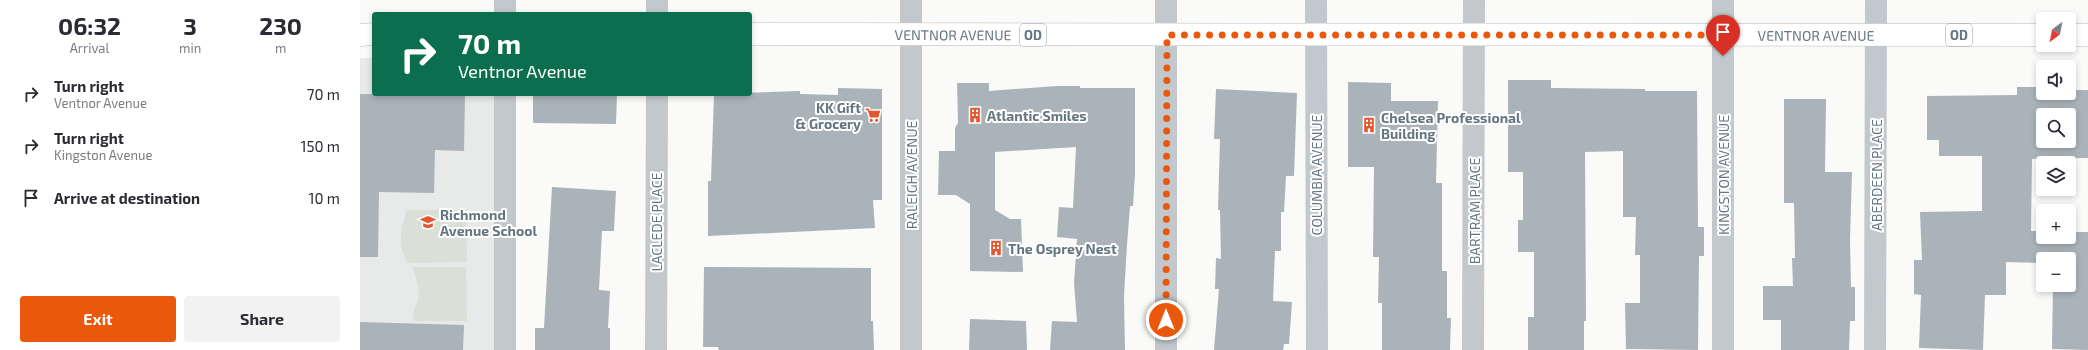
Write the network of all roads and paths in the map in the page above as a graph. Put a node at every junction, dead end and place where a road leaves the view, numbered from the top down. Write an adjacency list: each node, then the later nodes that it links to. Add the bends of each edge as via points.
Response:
1 (505, 0): 9 (street)
2 (657, 0): 10 (street)
3 (911, 0): 14 (street, RALEIGH AVENUE)
4 (1166, 0): 17 (street)
5 (1316, 0): 15 (street, COLUMBIA AVENUE)
6 (1474, 0): 16 (street, BARTRAM PLACE)
7 (1723, 0): 18 (street, KINGSTON AVENUE)
8 (1876, 0): 19 (street, ABERDEEN PLACE)
9 (505, 12)
10 (657, 12)
11 (360, 34): 12 (main road)
12 (372, 34)
13 (752, 34): 14 (main road, VENTNOR AVENUE / OD)
14 (911, 34): 17 (main road, VENTNOR AVENUE / OD); 27 (street, RALEIGH AVENUE)
15 (1316, 34): 16 (main road, VENTNOR AVENUE / OD); 17 (main road, VENTNOR AVENUE / OD); 29 (street, COLUMBIA AVENUE)
16 (1474, 34): 18 (main road, VENTNOR AVENUE / OD); 30 (street, BARTRAM PLACE)
17 (1167, 35): 28 (street)
18 (1724, 35): 19 (main road, VENTNOR AVENUE / OD); 31 (street, KINGSTON AVENUE)
19 (1876, 35): 20 (main road, VENTNOR AVENUE / OD); 32 (street, ABERDEEN PLACE)
20 (2036, 35)
21 (2076, 35): 22 (main road)
22 (2088, 35)
23 (505, 96): 25 (street)
24 (657, 96): 26 (street, LACLEDE PLACE)
25 (505, 350)
26 (656, 350)
27 (911, 350)
28 (1166, 350)
29 (1317, 350)
30 (1473, 350)
31 (1723, 350)
32 (1875, 350)

